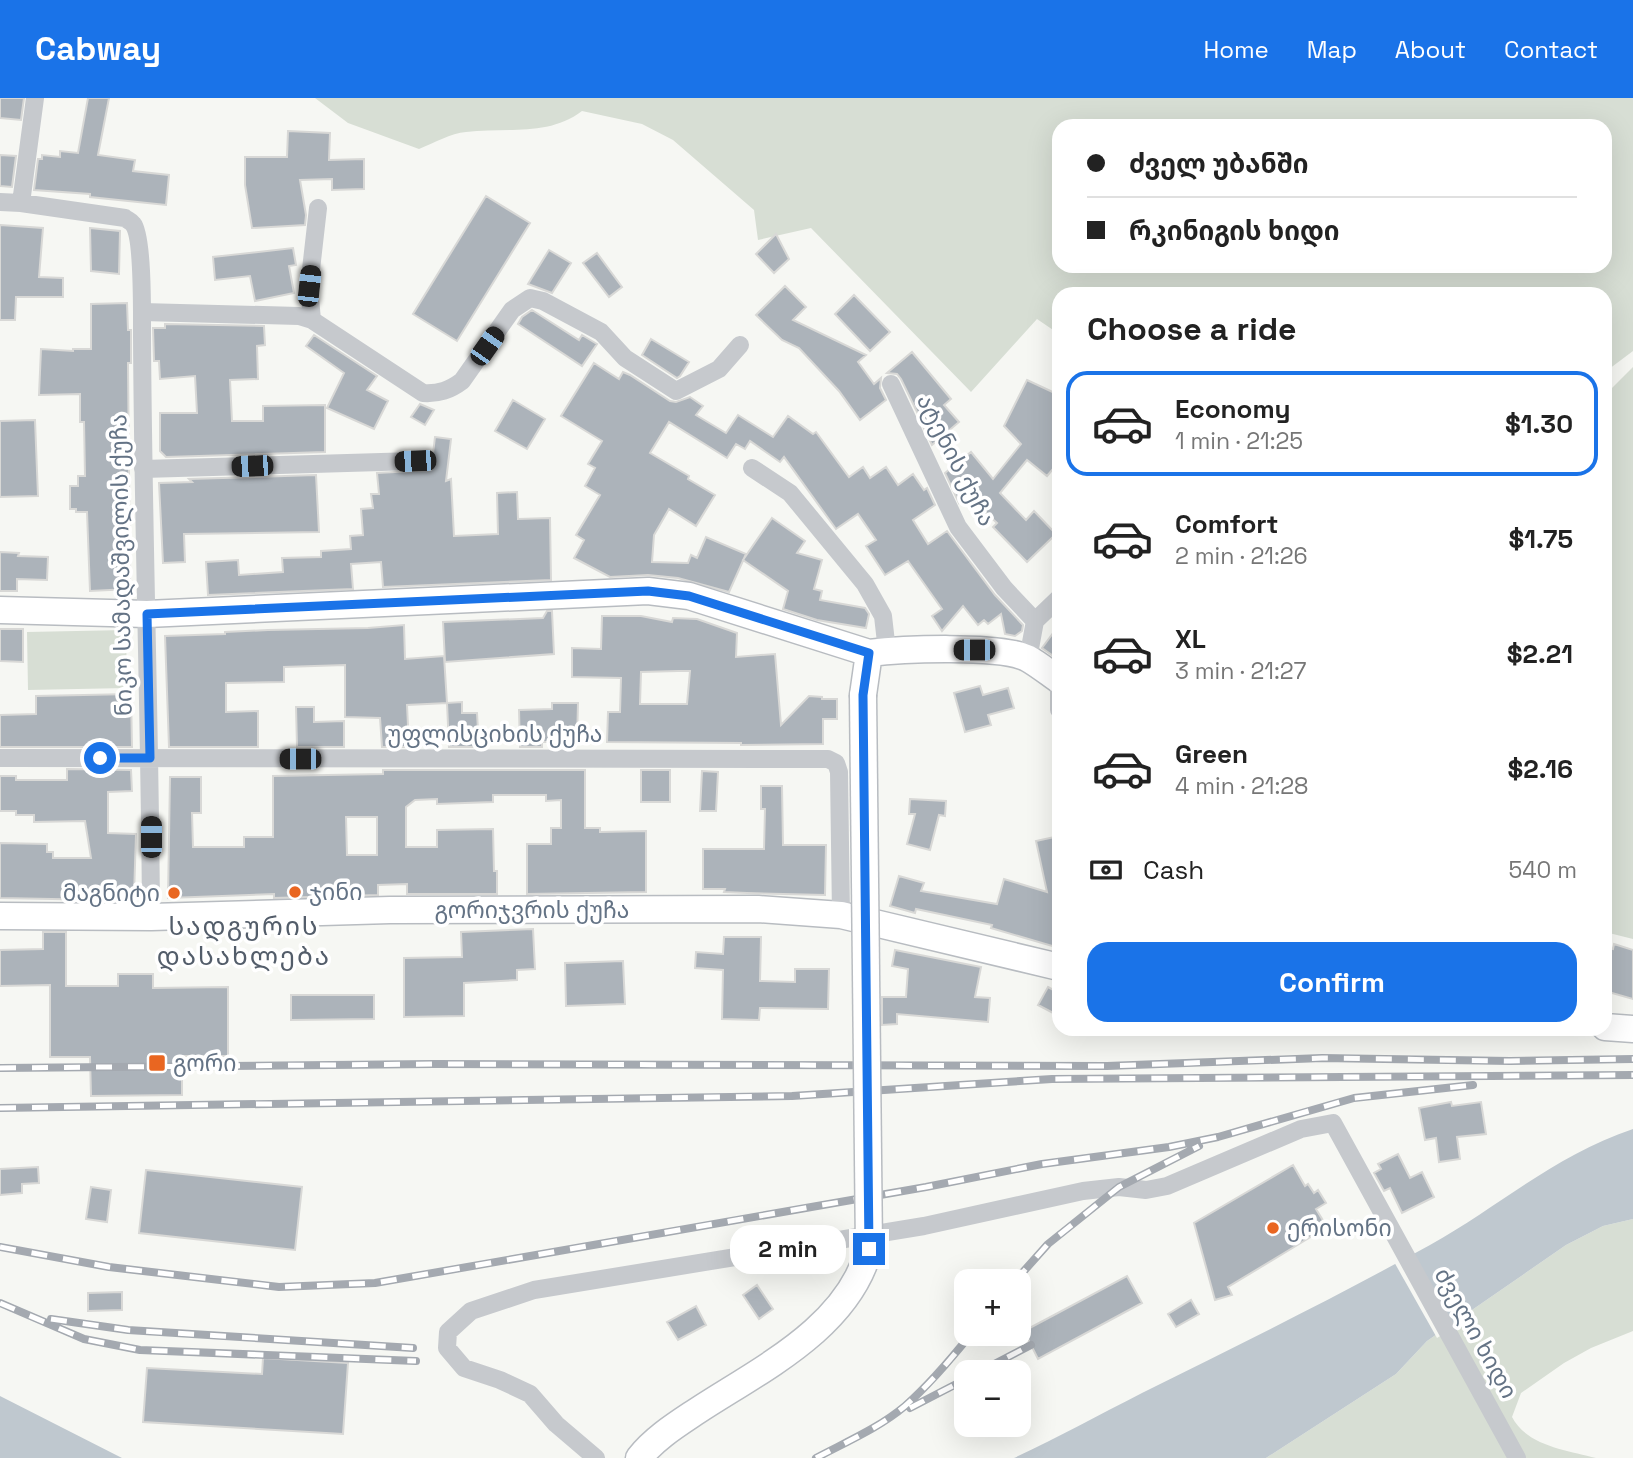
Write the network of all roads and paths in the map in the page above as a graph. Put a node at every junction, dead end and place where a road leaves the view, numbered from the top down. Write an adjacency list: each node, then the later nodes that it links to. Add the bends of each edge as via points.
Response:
1 (35, 98): 3 (street)
2 (0, 202): 3 (street)
3 (21, 203): 5 (street, ნიკო სამადაშვილის ქუჩა, via 124,218 134,225)
4 (318, 208): 6 (street, via 309,286)
5 (142, 312): 6 (street, via 286,314); 11 (street, ნიკო სამადაშვილის ქუჩა)
6 (312, 320): 7 (street, via 423,393 434,394 462,381 512,310 530,298 601,332 625,358 677,391 719,369)
7 (740, 345)
8 (891, 384): 15 (street, ატენის ქუჩა, via 958,527)
9 (415, 461): 11 (street)
10 (752, 468): 16 (street, via 790,493 865,584 883,616)
11 (143, 469): 14 (street, ნიკო სამადაშვილის ქუჩა)
12 (1052, 605): 15 (street)
13 (0, 610): 14 (main road)
14 (147, 614): 16 (main road, via 648,591 689,596); 20 (street, ნიკო სამადაშვილის ქუჩა)
15 (1035, 621): 17 (street)
16 (878, 652): 17 (main road, via 974,650); 28 (main road, bridge, via 863,695 869,1249 848,1297 812,1335 663,1433)
17 (1028, 659): 18 (main road)
18 (1052, 675)
19 (0, 758): 20 (street, უფლისციხის ქუჩა)
20 (150, 758): 21 (street, უფლისციხის ქუჩა, via 828,759 836,763 839,772); 23 (street, ნიკო სამადაშვილის ქუჩა)
21 (841, 915): 23 (main road, გორიჯვრის ქუჩა, via 731,909 390,910); 24 (main road, გორიჯვრის ქუჩა)
22 (0, 916): 23 (main road, გორიჯვრის ქუჩა)
23 (151, 917)
24 (1052, 965)
25 (1612, 1028): 26 (main road)
26 (1633, 1029)
27 (596, 1458): 29 (street, ძველი ხიდი, via 530,1394 464,1368 447,1348 448,1332 471,1311 534,1290 924,1226 1083,1191 1167,1186 1301,1129 1333,1123)
28 (639, 1458)
29 (1517, 1458)

